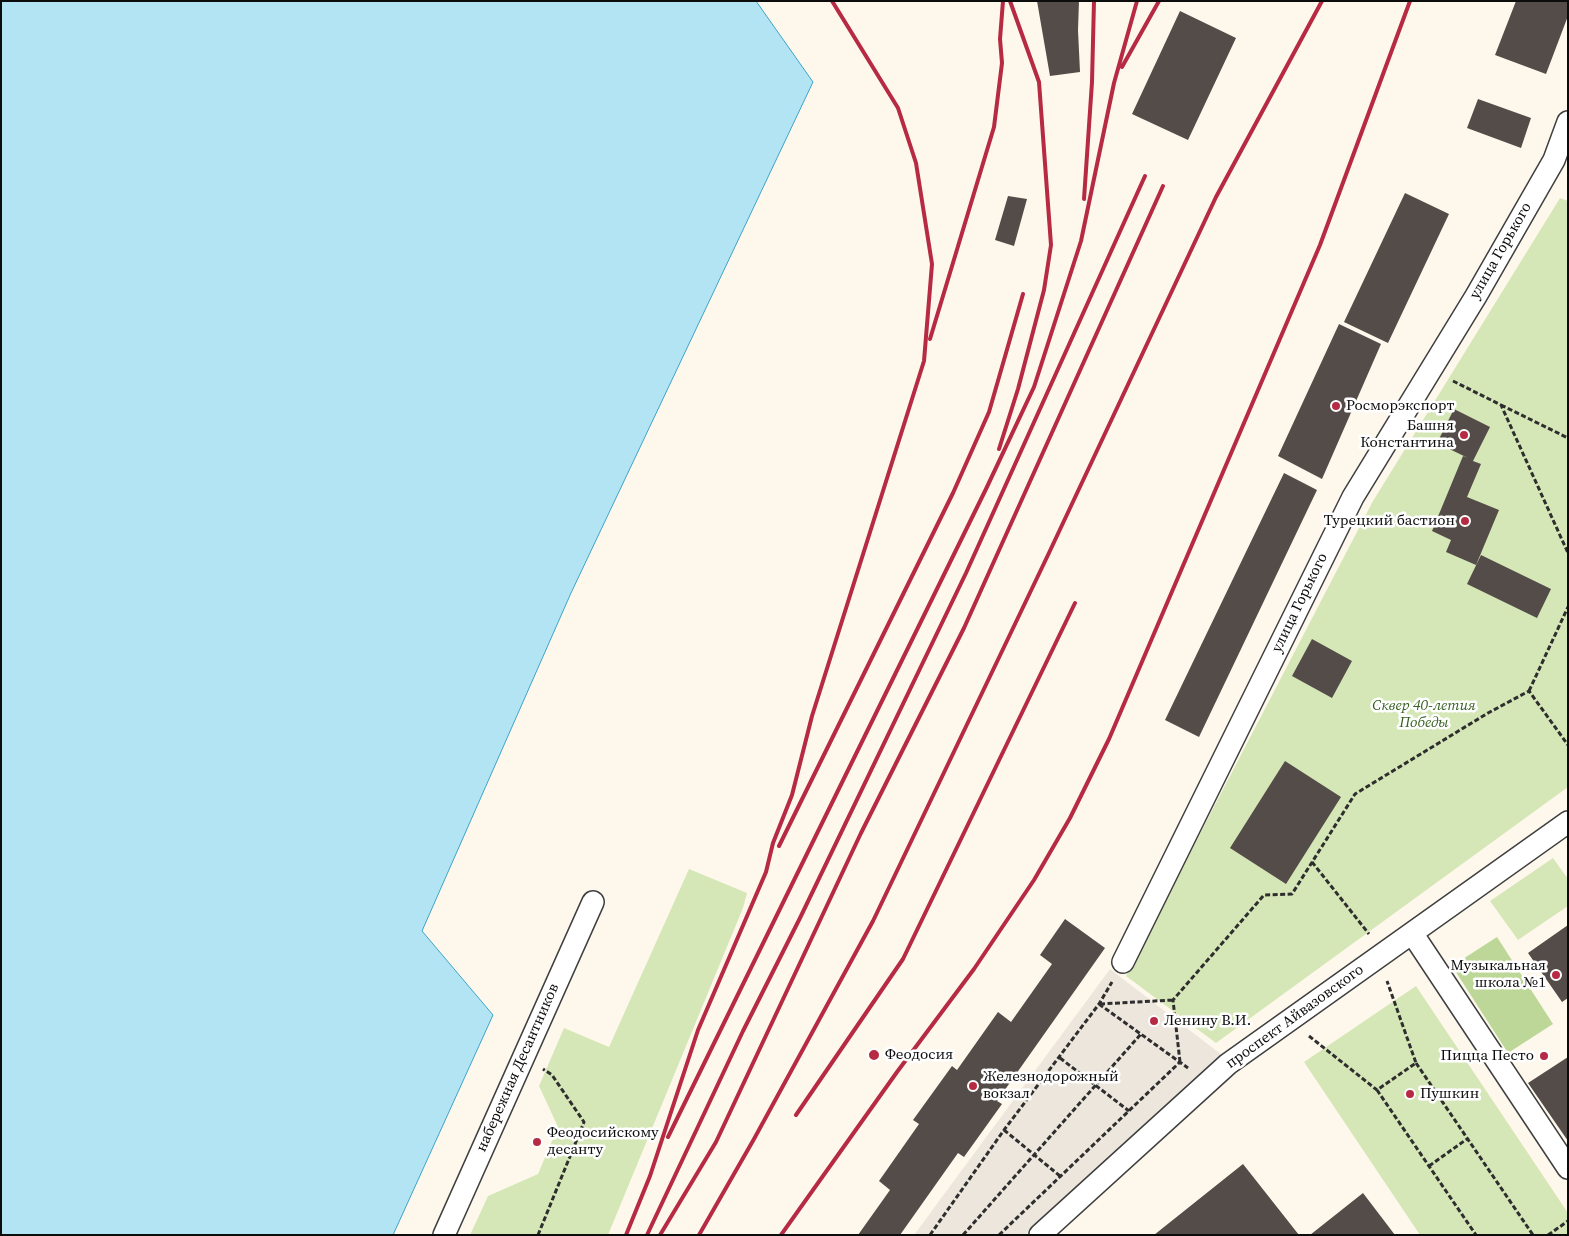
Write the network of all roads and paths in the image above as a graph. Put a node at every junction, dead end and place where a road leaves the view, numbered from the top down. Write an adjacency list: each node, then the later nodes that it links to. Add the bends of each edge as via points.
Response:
1 (1568, 122): 2 (street, улица Горького, via 1554,160)
2 (1431, 370): 3 (path); 14 (street, улица Горького, via 1353,497)
3 (1501, 405): 4 (path); 5 (path)
4 (1568, 438)
5 (1568, 553)
6 (1567, 609): 7 (path)
7 (1529, 692): 8 (path); 10 (path, via 1355,794)
8 (1568, 746)
9 (1568, 822): 12 (street, проспект Айвазовского)
10 (1312, 862): 13 (path); 15 (path, via 1292,894 1264,895)
11 (593, 902): 19 (street, набережная Десантников)
12 (1412, 933): 13 (street, проспект Айвазовского); 30 (street)
13 (1381, 955): 17 (street, проспект Айвазовского); 22 (path)
14 (1123, 962)
15 (1173, 1000): 16 (path); 21 (path)
16 (1099, 1004): 18 (path); 20 (path)
17 (1289, 1020): 24 (path); 38 (street, проспект Айвазовского, via 1228,1064)
18 (1141, 1034): 21 (path); 23 (path)
19 (522, 1058): 33 (street, набережная Десантников); 34 (path, via 552,1075 584,1122)
20 (1060, 1058): 23 (path); 26 (path)
21 (1180, 1062): 25 (path)
22 (1416, 1063): 24 (path); 27 (path)
23 (1096, 1085): 25 (path); 28 (path)
24 (1377, 1090): 29 (path)
25 (1128, 1111): 31 (path)
26 (1004, 1130): 28 (path); 35 (path)
27 (1468, 1139): 29 (path); 40 (path)
28 (1034, 1154): 31 (path); 36 (path)
29 (1429, 1166): 39 (path)
30 (1568, 1168)
31 (1060, 1176): 37 (path)
32 (1568, 1221): 41 (path)
33 (444, 1235)
34 (538, 1235)
35 (930, 1235)
36 (963, 1235)
37 (999, 1235)
38 (1040, 1235)
39 (1476, 1235)
40 (1533, 1235)
41 (1548, 1235)

